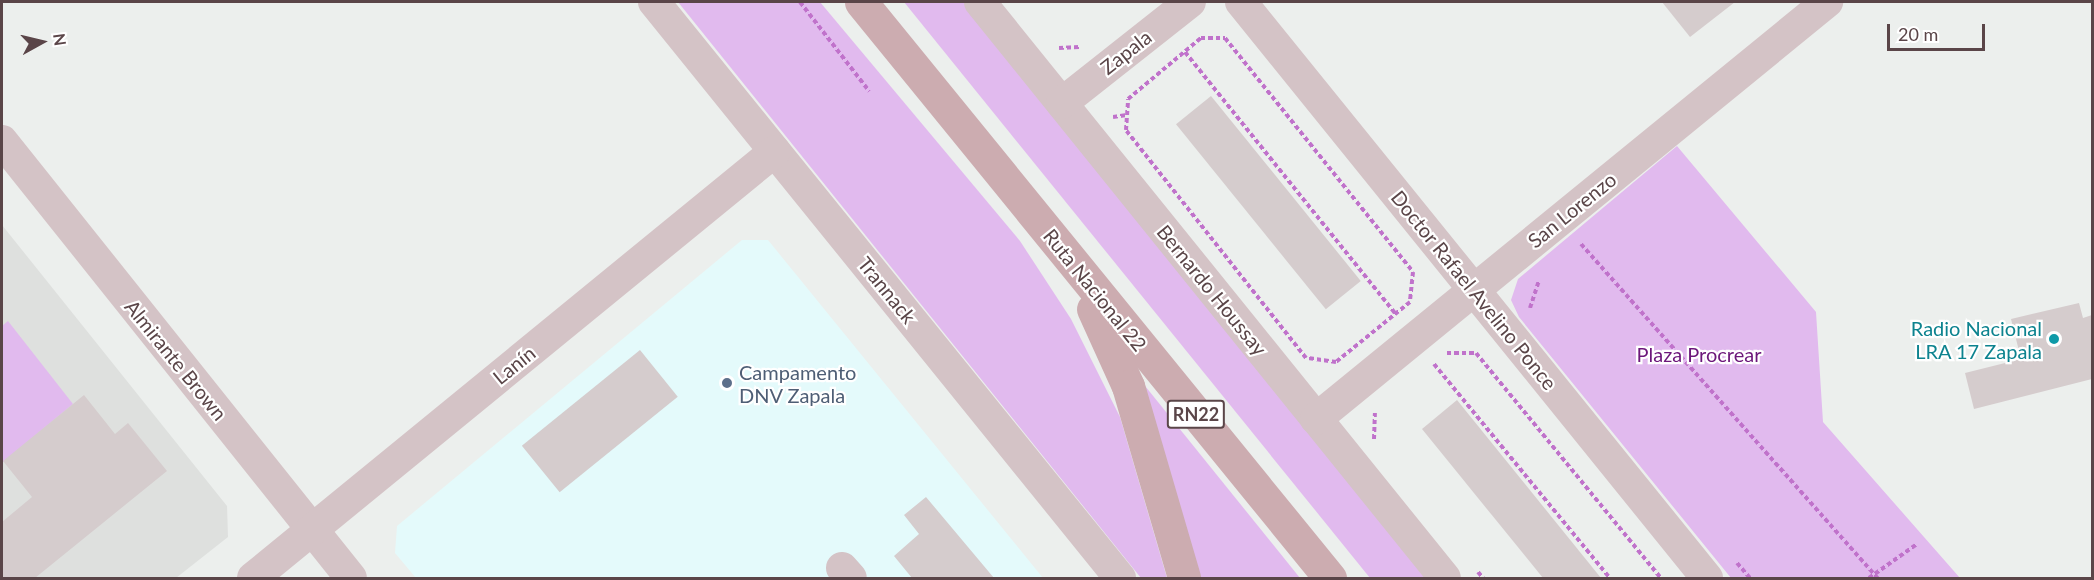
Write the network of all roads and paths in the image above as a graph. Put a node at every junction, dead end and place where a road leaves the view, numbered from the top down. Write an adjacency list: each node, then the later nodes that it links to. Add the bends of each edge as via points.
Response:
1 (654, 2): 14 (street, Trannack)
2 (800, 2): 11 (path)
3 (861, 2): 17 (main road, Ruta Nacional 22 / RN22)
4 (980, 2): 12 (street, Bernardo Houssay)
5 (1190, 2): 12 (street, Zapala)
6 (1241, 2): 20 (street, Doctor Rafael Avelino Ponce)
7 (1827, 2): 20 (street, San Lorenzo)
8 (1053, 40): 9 (path, via 1060,48)
9 (1086, 47)
10 (1185, 52): 21 (path); 21 (path, via 1201,38 1225,38 1370,218 1413,272 1410,302); 21 (path, via 1128,99 1126,130 1290,339 1306,358 1336,362)
11 (869, 91)
12 (1062, 103): 26 (street, Bernardo Houssay)
13 (2, 141): 28 (street, Almirante Brown)
14 (775, 151): 28 (street, Lanín); 35 (street, Trannack)
15 (1590, 237): 16 (path)
16 (1581, 244): 18 (path); 32 (path)
17 (1062, 249): 36 (main road, via 1125,378); 37 (main road, Ruta Nacional 22 / RN22)
18 (1572, 252)
19 (1545, 275): 22 (path, via 1536,283 1530,309)
20 (1474, 290): 26 (street, San Lorenzo); 42 (street, Doctor Rafael Avelino Ponce)
21 (1396, 314)
22 (1538, 318)
23 (1434, 364): 24 (path); 40 (path); 41 (path, via 1448,353 1476,353)
24 (1426, 370)
25 (1384, 404): 27 (path, via 1375,411)
26 (1316, 419): 38 (street, Bernardo Houssay)
27 (1374, 443)
28 (312, 530): 33 (street, Lanín); 34 (street, Almirante Brown)
29 (1917, 544): 32 (path)
30 (1735, 560): 43 (path)
31 (1476, 569): 39 (path)
32 (1874, 574): 44 (path); 45 (path)
33 (253, 579)
34 (351, 579)
35 (1120, 579)
36 (1184, 579)
37 (1330, 579)
38 (1444, 579)
39 (1483, 579)
40 (1610, 579)
41 (1661, 579)
42 (1707, 579)
43 (1750, 579)
44 (1869, 579)
45 (1878, 579)

